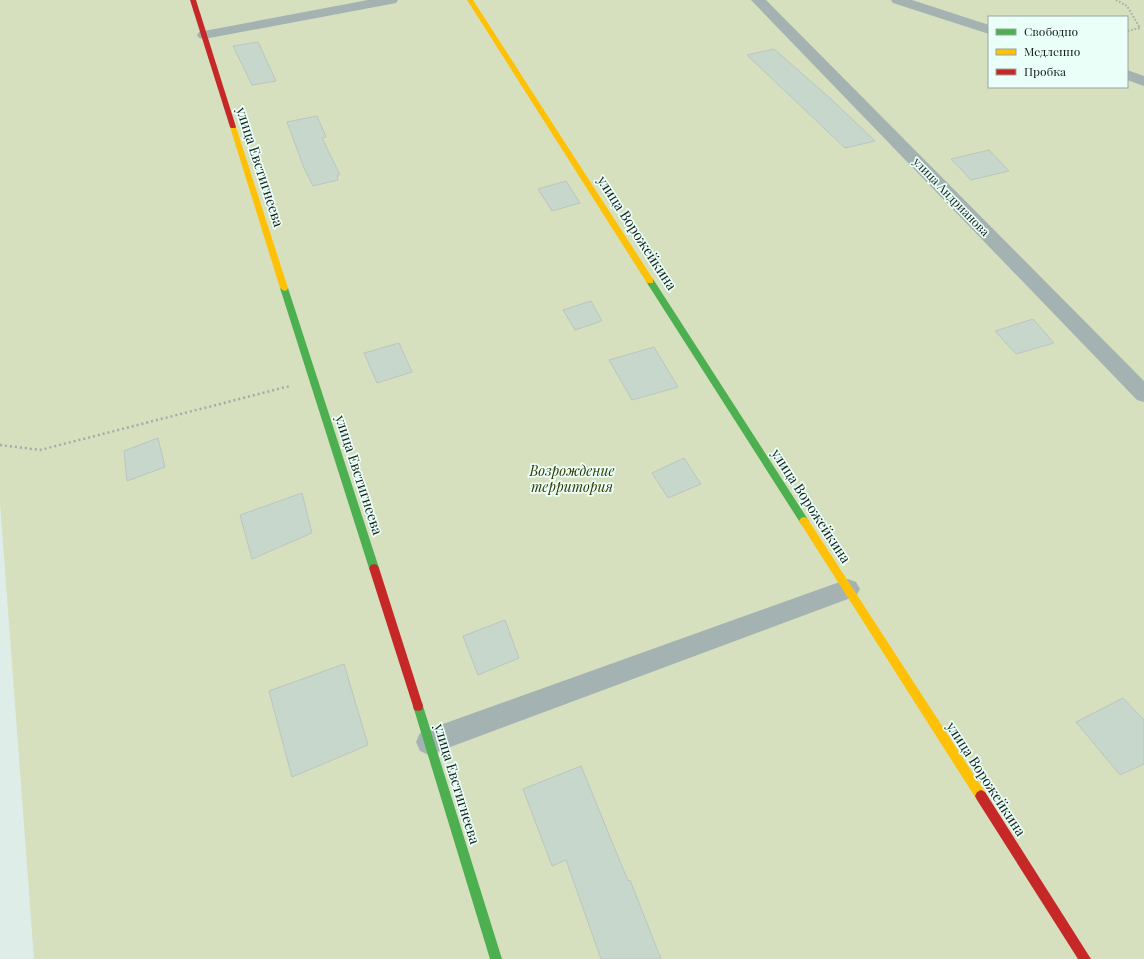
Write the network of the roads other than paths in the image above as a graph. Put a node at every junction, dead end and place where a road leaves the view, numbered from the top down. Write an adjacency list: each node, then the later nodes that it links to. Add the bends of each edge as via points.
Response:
1 (193, 0): 7 (street, улица Евстигнеева)
2 (391, 0): 7 (street)
3 (470, 0): 11 (street, улица Ворожейкина)
4 (758, 0): 10 (street, улица Андрианова)
5 (898, 0): 6 (street)
6 (988, 30)
7 (204, 36): 12 (street, улица Евстигнеева)
8 (1128, 75): 9 (street)
9 (1144, 81)
10 (1144, 394)
11 (848, 589): 12 (street); 14 (street, улица Ворожейкина)
12 (429, 742): 13 (street, улица Евстигнеева)
13 (496, 959)
14 (1085, 959)

